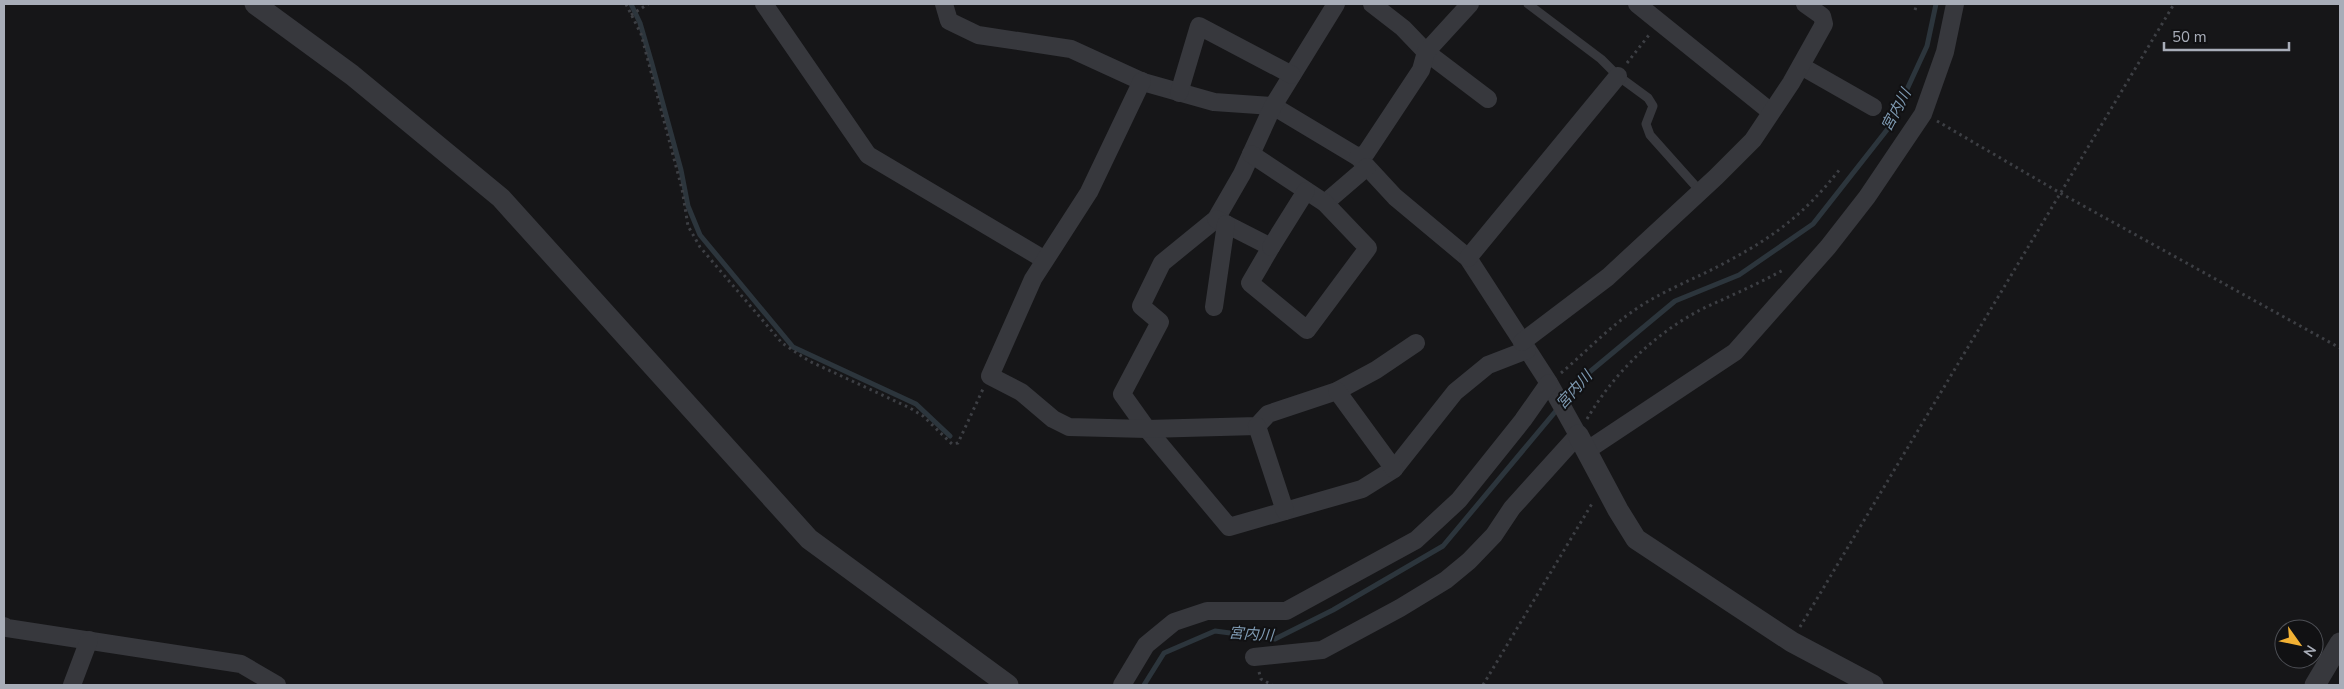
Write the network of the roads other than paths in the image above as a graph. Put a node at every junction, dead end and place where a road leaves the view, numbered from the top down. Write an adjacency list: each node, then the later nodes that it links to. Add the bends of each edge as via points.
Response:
1 (255, 4): 46 (street, via 352,75 501,198 808,539)
2 (764, 4): 29 (street, via 868,155)
3 (944, 4): 15 (street, via 949,22 978,35 1071,48)
4 (1336, 4): 13 (street)
5 (1372, 4): 11 (street, via 1403,28)
6 (1470, 4): 11 (street)
7 (1528, 4): 14 (lane, via 1602,59)
8 (1637, 4): 20 (street)
9 (1805, 4): 12 (street, via 1822,16 1824,24)
10 (1955, 4): 37 (street, via 1945,52 1923,114 1834,240 1735,352)
11 (1426, 52): 17 (street); 22 (street, via 1421,70)
12 (1802, 66): 19 (street); 20 (street)
13 (1292, 75): 16 (street, via 1199,26); 18 (street)
14 (1618, 76): 24 (lane, via 1648,98 1653,106 1646,124 1650,135); 28 (street)
15 (1142, 81): 16 (street); 29 (street, via 1089,192)
16 (1180, 93): 18 (street, via 1214,102)
17 (1488, 99)
18 (1273, 106): 21 (street); 22 (street)
19 (1873, 107)
20 (1771, 112): 24 (street, via 1753,140)
21 (1251, 154): 23 (street); 26 (street)
22 (1362, 162): 25 (street); 28 (street, via 1395,196)
23 (1306, 191): 25 (street); 27 (street)
24 (1700, 191): 32 (street, via 1608,277)
25 (1325, 203): 27 (street, via 1368,248 1307,330 1250,283)
26 (1221, 222): 27 (street); 30 (street); 36 (street, via 1162,263 1141,306 1160,322 1122,394)
27 (1271, 247)
28 (1468, 258): 32 (street)
29 (1046, 260): 36 (street, via 1033,279 990,376 1021,392 1053,419 1069,427)
30 (1214, 307)
31 (1416, 343): 34 (street)
32 (1525, 346): 33 (street); 38 (street, via 1488,365 1456,392)
33 (1549, 383): 37 (street); 47 (street, via 1524,420 1459,500 1416,540 1286,611 1207,610 1174,622 1146,645)
34 (1337, 391): 35 (street, via 1268,414); 38 (street)
35 (1257, 426): 36 (street); 39 (street)
36 (1147, 429): 39 (street, via 1229,527)
37 (1582, 443): 43 (street, via 1518,501 1494,535 1446,580 1322,650); 48 (street, via 1636,539 1792,642)
38 (1394, 469): 39 (street, via 1362,489)
39 (1285, 511)
40 (4, 626): 41 (street)
41 (89, 640): 44 (street); 45 (street, via 241,664)
42 (2340, 643): 49 (street)
43 (1254, 658)
44 (72, 685)
45 (277, 685)
46 (1008, 685)
47 (1122, 685)
48 (1873, 685)
49 (2315, 685)

